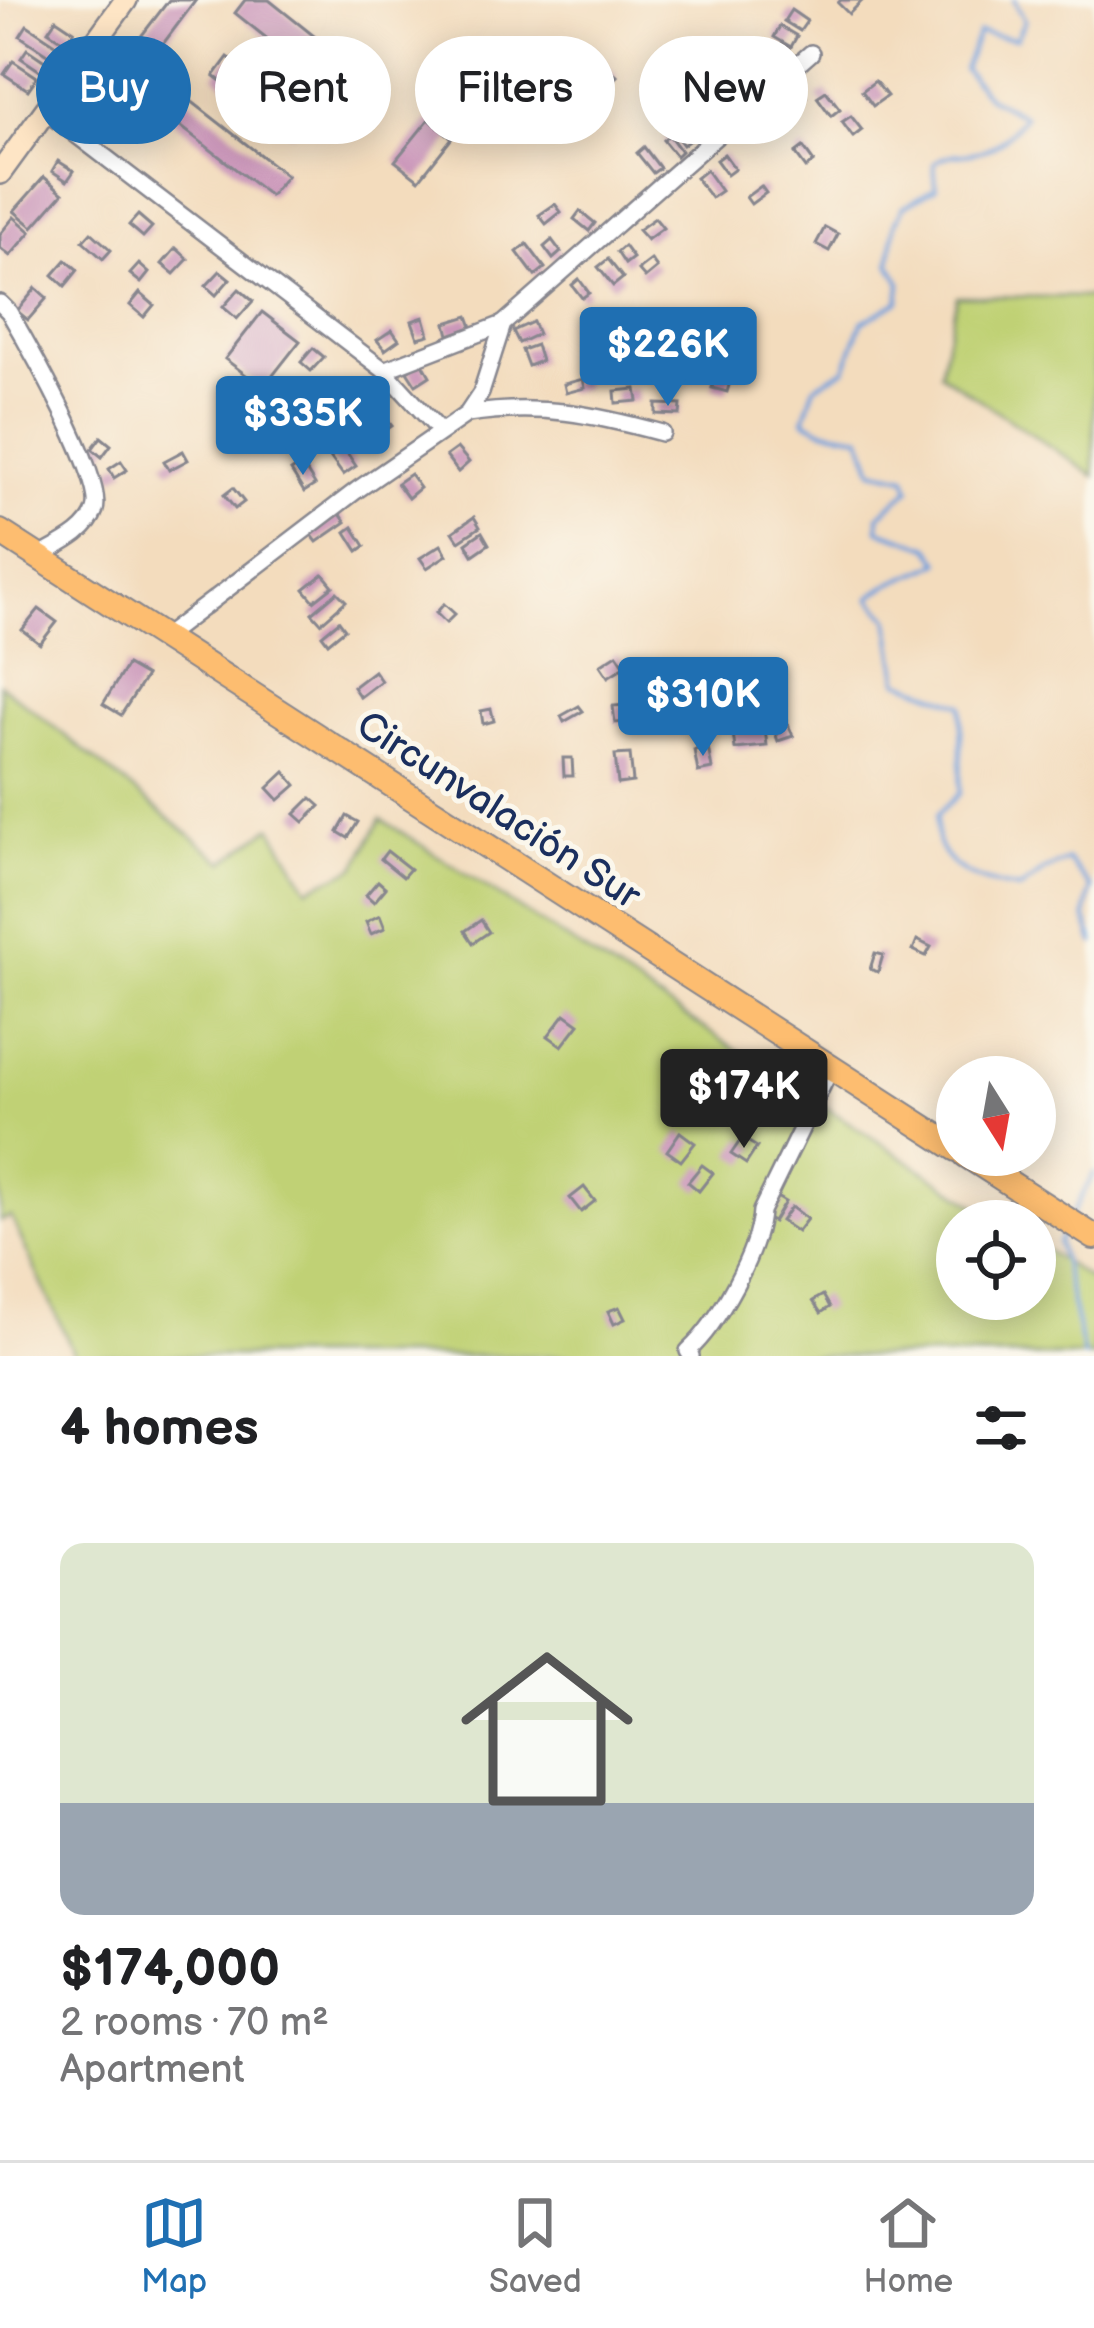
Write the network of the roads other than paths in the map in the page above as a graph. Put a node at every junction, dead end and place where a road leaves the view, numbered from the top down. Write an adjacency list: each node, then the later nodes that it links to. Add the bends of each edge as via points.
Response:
1 (126, 0): 2 (main road)
2 (100, 36)
3 (811, 53): 8 (street)
4 (36, 123): 6 (main road)
5 (88, 144): 9 (street)
6 (0, 172)
7 (0, 303): 14 (street, via 53,393 97,500 76,536)
8 (503, 324): 9 (street); 10 (street)
9 (384, 370): 11 (street)
10 (467, 414): 11 (street); 12 (street, via 576,410)
11 (440, 431): 15 (street)
12 (662, 433)
13 (0, 532): 14 (main road, Circunvalación Sur)
14 (38, 557): 15 (main road, Circunvalación Sur)
15 (163, 638): 16 (main road, Circunvalación Sur)
16 (831, 1068): 17 (main road, Circunvalación Sur); 20 (street, via 761,1210 760,1236)
17 (936, 1136)
18 (998, 1176): 19 (main road)
19 (1094, 1238)
20 (691, 1356)

